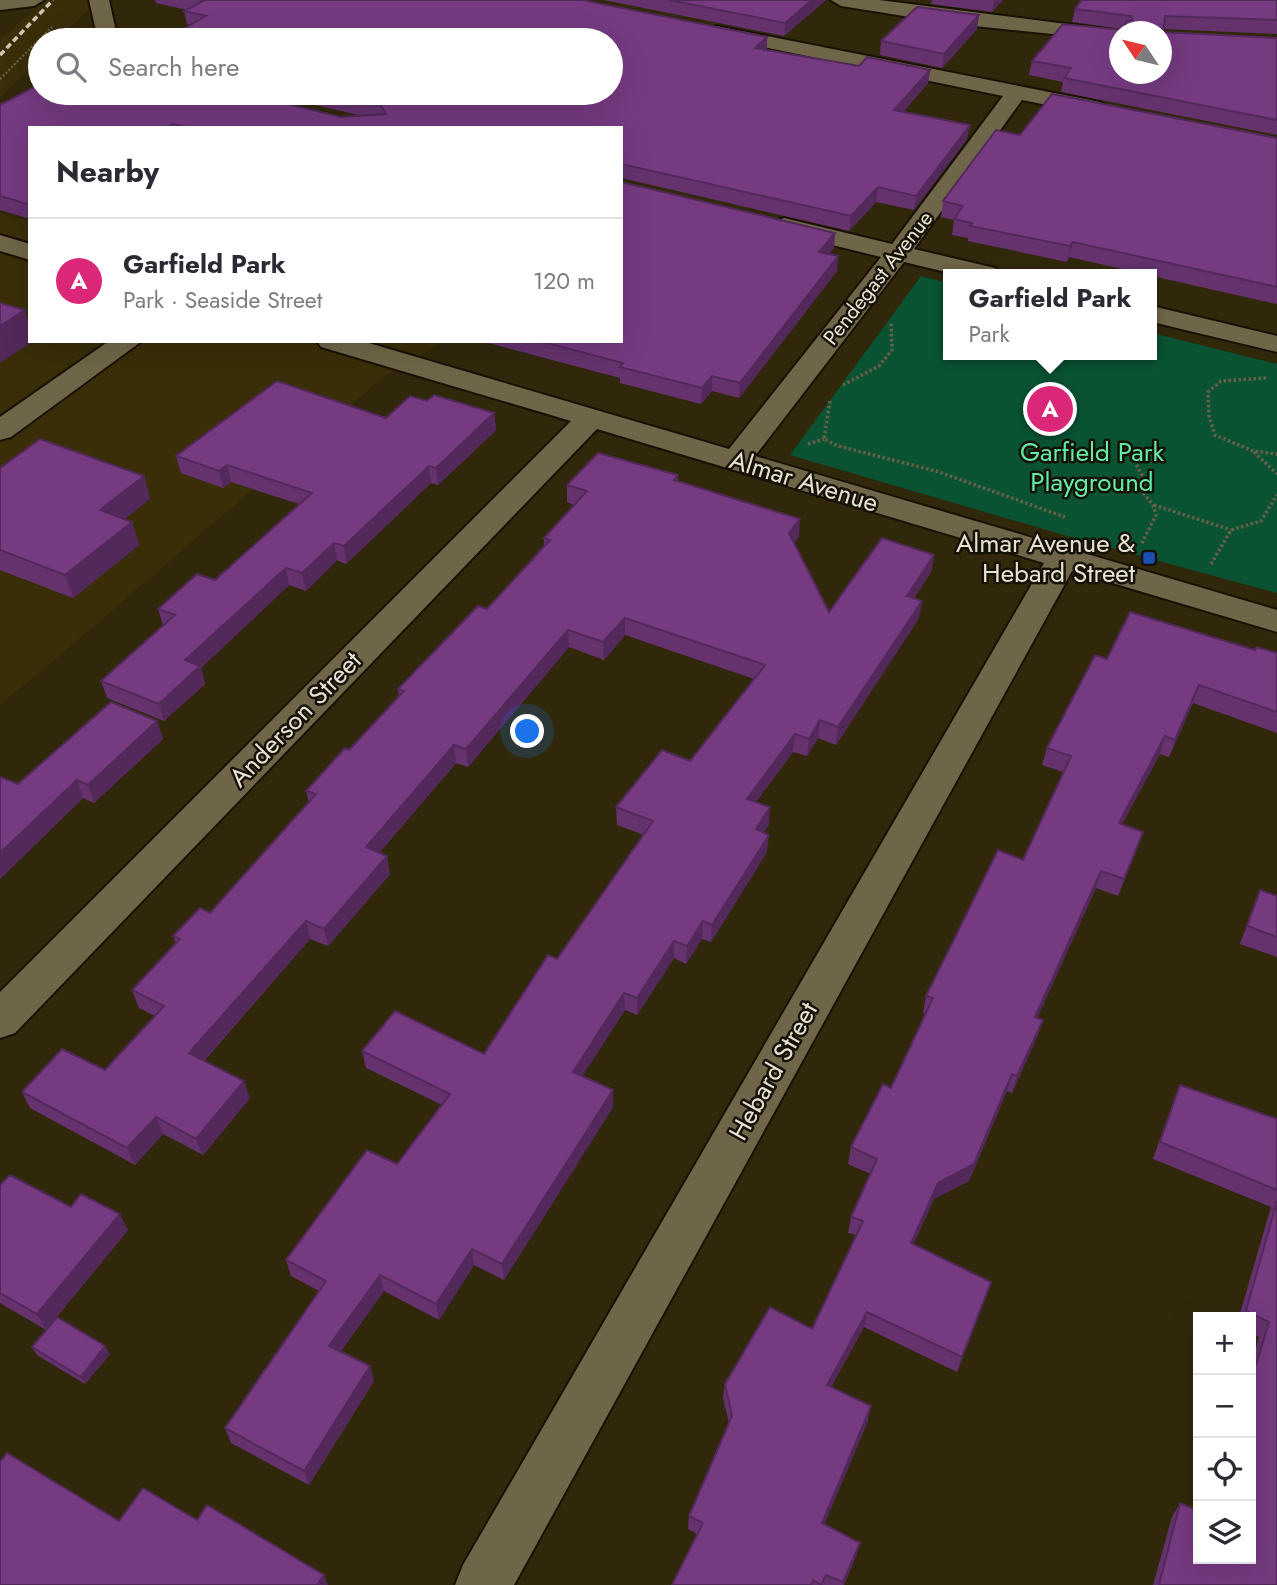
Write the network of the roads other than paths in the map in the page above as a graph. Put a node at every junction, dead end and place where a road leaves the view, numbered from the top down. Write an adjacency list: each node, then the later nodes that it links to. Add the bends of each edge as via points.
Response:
1 (34, 0): 5 (street)
2 (99, 0): 7 (street)
3 (841, 0): 4 (street)
4 (876, 3): 8 (street, via 954,18); 9 (street)
5 (0, 4)
6 (692, 27): 9 (street)
7 (105, 28)
8 (1109, 34)
9 (823, 54): 10 (street)
10 (1017, 92): 11 (street); 15 (street, Pendegast Avenue)
11 (1126, 114)
12 (766, 222): 15 (street)
13 (0, 243): 14 (street)
14 (28, 251)
15 (898, 253): 16 (street); 23 (street, Pendegast Avenue)
16 (965, 269)
17 (1157, 315): 20 (street)
18 (125, 343): 22 (street)
19 (338, 343): 21 (street, Almar Avenue)
20 (1277, 344)
21 (591, 418): 23 (street, Almar Avenue); 26 (street, Anderson Street)
22 (0, 431)
23 (735, 461): 24 (street, Almar Avenue)
24 (1070, 540): 25 (street, Almar Avenue); 27 (street, Hebard Street)
25 (1277, 621)
26 (0, 1020)
27 (483, 1585)

